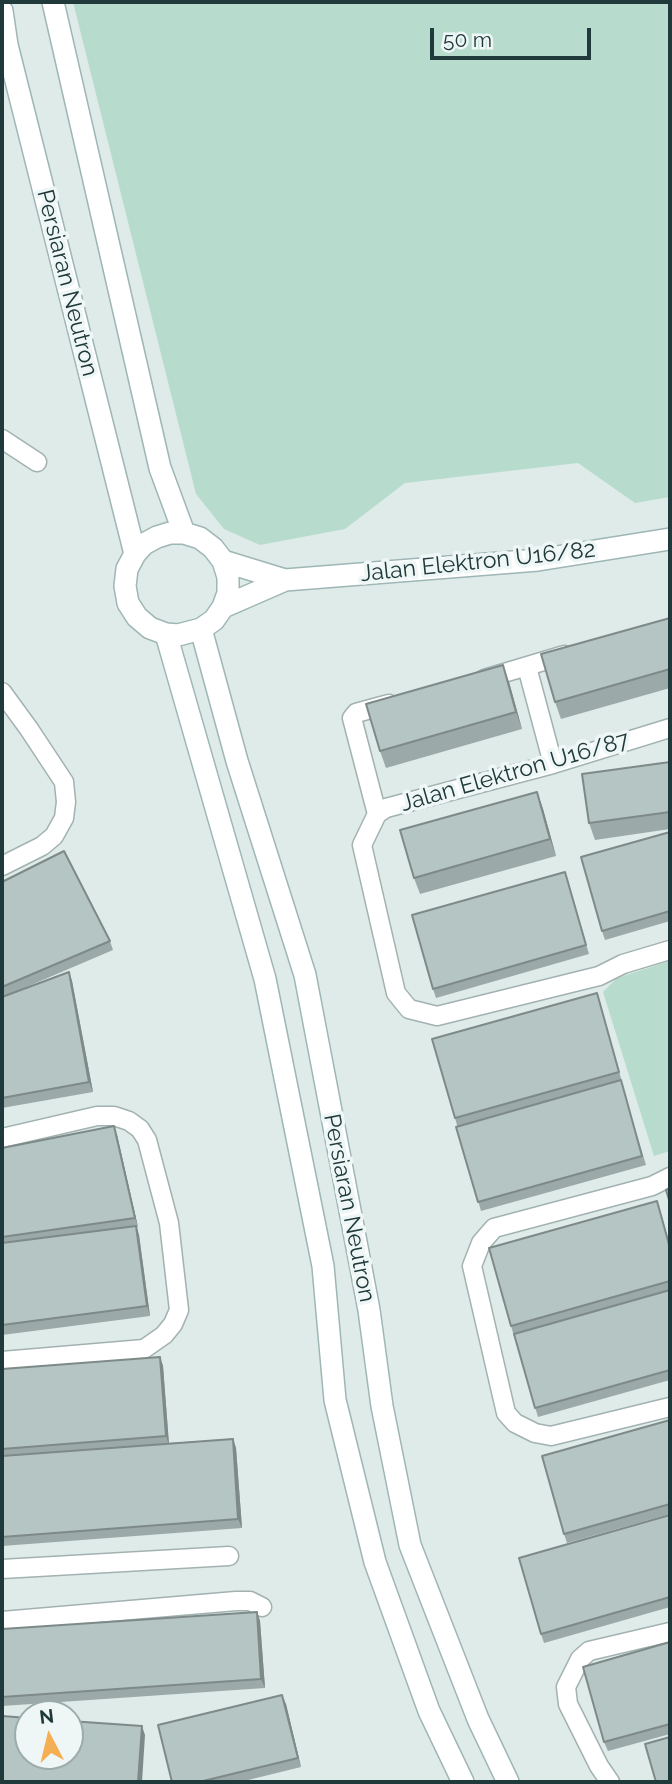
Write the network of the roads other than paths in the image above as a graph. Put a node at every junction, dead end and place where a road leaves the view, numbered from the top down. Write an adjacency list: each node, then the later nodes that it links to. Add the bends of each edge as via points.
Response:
1 (53, 2): 5 (street, via 160,468)
2 (2, 11): 7 (street, Persiaran Neutron)
3 (2, 439): 4 (street)
4 (37, 463)
5 (184, 533): 7 (street, via 156,537); 8 (street, via 200,538)
6 (670, 539): 9 (street, Jalan Elektron U16/82, via 538,560)
7 (135, 554): 12 (street, via 127,569 128,603 150,628)
8 (223, 561): 9 (street); 10 (street, via 228,577)
9 (285, 580): 10 (street)
10 (223, 607): 11 (street)
11 (201, 629): 12 (street); 33 (street, Persiaran Neutron, via 304,975 410,1545 478,1719)
12 (166, 634): 32 (street, Persiaran Neutron, via 265,979 323,1266 335,1400 375,1562 429,1711)
13 (579, 650): 14 (street)
14 (527, 667): 15 (street); 19 (street)
15 (461, 685)
16 (2, 692): 21 (street, via 64,782 66,802 54,836)
17 (408, 699): 20 (street, via 353,715)
18 (670, 728): 19 (street, Jalan Elektron U16/87)
19 (553, 764): 20 (street, Jalan Elektron U16/87)
20 (376, 814): 22 (street, Jalan Elektron U16/87, via 362,845 396,993 410,1009 438,1016 599,976)
21 (2, 866)
22 (670, 950)
23 (2, 1138): 25 (street, via 97,1116 114,1116 140,1129 169,1223 179,1310 164,1335 144,1349)
24 (670, 1177): 26 (street, via 652,1186 494,1228 481,1242 472,1266 506,1413 515,1423 551,1436)
25 (2, 1361)
26 (670, 1407)
27 (229, 1556): 28 (street)
28 (2, 1569)
29 (262, 1607): 30 (street, via 236,1601)
30 (2, 1621)
31 (670, 1632): 34 (street, via 589,1651 566,1687 568,1704)
32 (463, 1782)
33 (508, 1782)
34 (610, 1782)

